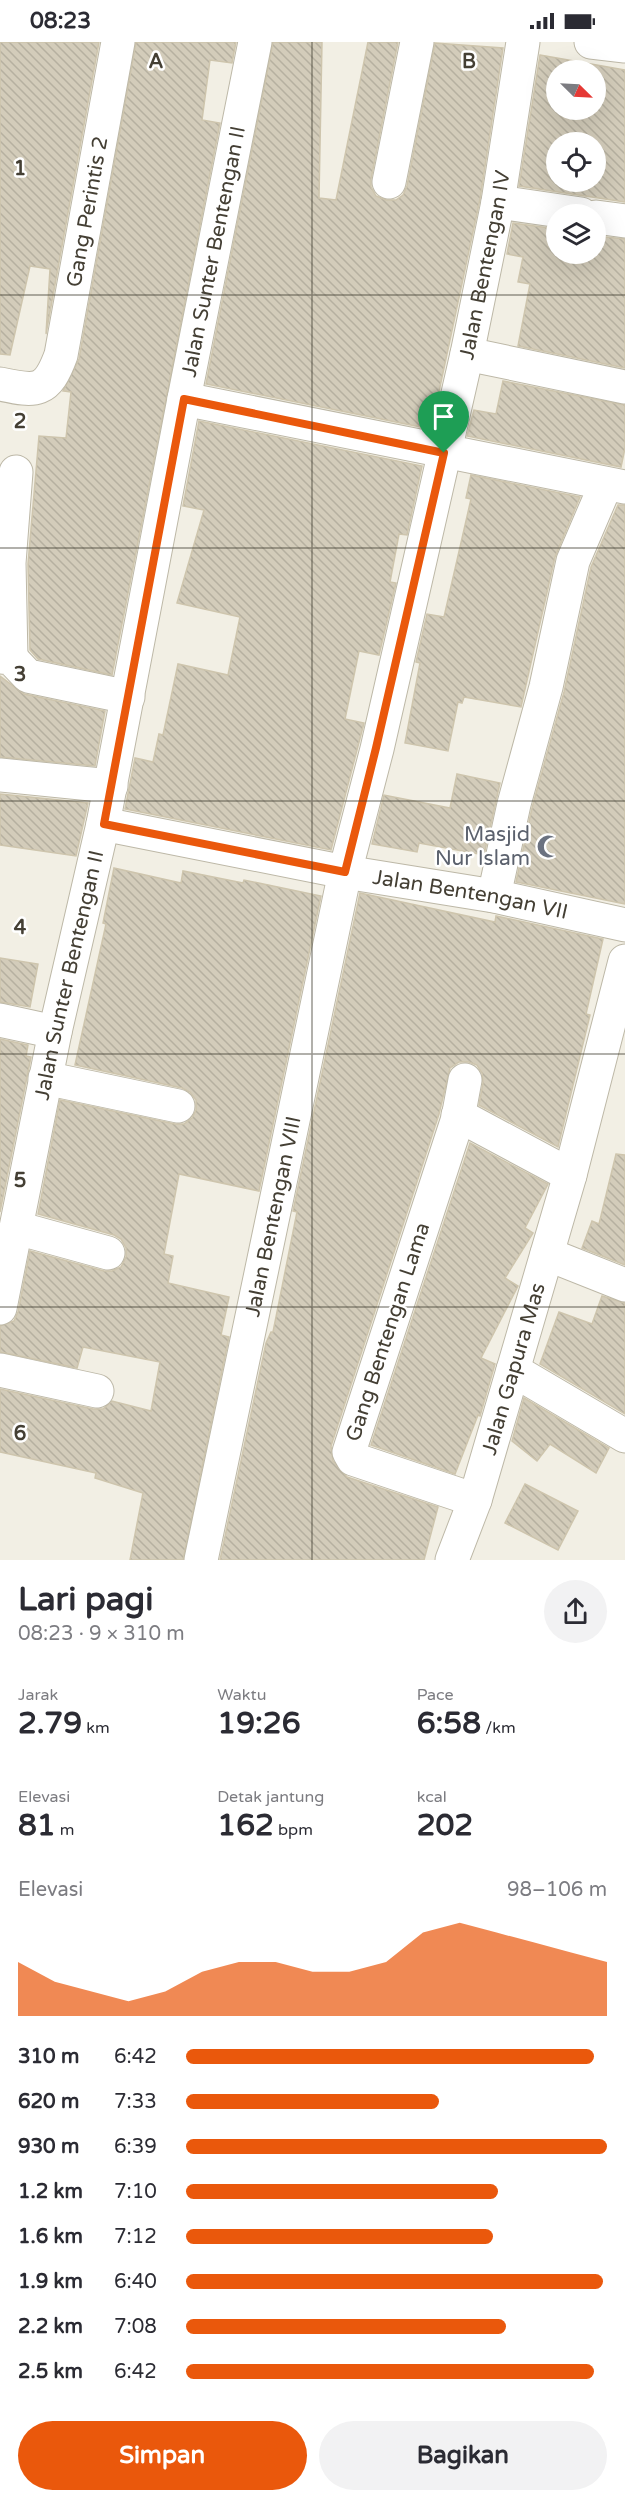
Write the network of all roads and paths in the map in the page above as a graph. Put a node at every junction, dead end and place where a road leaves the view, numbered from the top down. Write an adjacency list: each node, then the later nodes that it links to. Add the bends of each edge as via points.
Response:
1 (118, 42): 13 (street, Gang Perintis 2, via 61,355 51,379 40,388 27,390)
2 (255, 42): 15 (street, Jalan Sunter Bentengan II)
3 (417, 42): 7 (street)
4 (524, 42): 8 (street, Jalan Bentengan IV)
5 (591, 42): 6 (street)
6 (625, 46)
7 (390, 182)
8 (498, 202): 9 (street); 12 (street, Jalan Bentengan IV)
9 (546, 209)
10 (606, 218): 11 (street)
11 (625, 221)
12 (467, 354): 14 (street); 16 (street, Jalan Bentengan IV)
13 (0, 384)
14 (625, 387)
15 (184, 399): 16 (street); 21 (street, Jalan Sunter Bentengan II)
16 (444, 453): 18 (street); 25 (street, Jalan Bentengan IV)
17 (16, 472): 19 (street)
18 (615, 486): 26 (street, via 573,561)
19 (5, 563): 20 (street)
20 (5, 658): 21 (street, via 28,676)
21 (128, 697): 23 (street, Jalan Sunter Bentengan II)
22 (0, 775): 23 (street)
23 (111, 786): 24 (street, Jalan Sunter Bentengan II)
24 (104, 824): 25 (street, Jalan Bentengan VII); 30 (street, Jalan Sunter Bentengan II)
25 (345, 872): 26 (street, Jalan Bentengan VII); 46 (street, Jalan Bentengan VIII)
26 (494, 896): 27 (street, Jalan Bentengan VII)
27 (625, 926)
28 (625, 961): 35 (street, Jalan Gapura Mas)
29 (0, 1020): 30 (street)
30 (55, 1032): 31 (street, Jalan Sunter Bentengan II)
31 (45, 1078): 33 (street); 36 (street, Jalan Sunter Bentengan II)
32 (465, 1080): 34 (street, Gang Bentengan Lama)
33 (178, 1106)
34 (458, 1115): 35 (street); 45 (street, Gang Bentengan Lama, via 349,1452 353,1459)
35 (570, 1175): 38 (street, Jalan Gapura Mas)
36 (13, 1208): 37 (street); 40 (street, Jalan Sunter Bentengan II)
37 (108, 1253)
38 (547, 1254): 39 (street); 42 (street, Jalan Gapura Mas)
39 (625, 1285)
40 (0, 1308)
41 (0, 1370): 43 (street)
42 (513, 1370): 44 (street); 45 (street, Jalan Gapura Mas)
43 (97, 1390)
44 (625, 1436)
45 (476, 1500): 47 (street, Jalan Gapura Mas)
46 (201, 1560)
47 (452, 1560)

